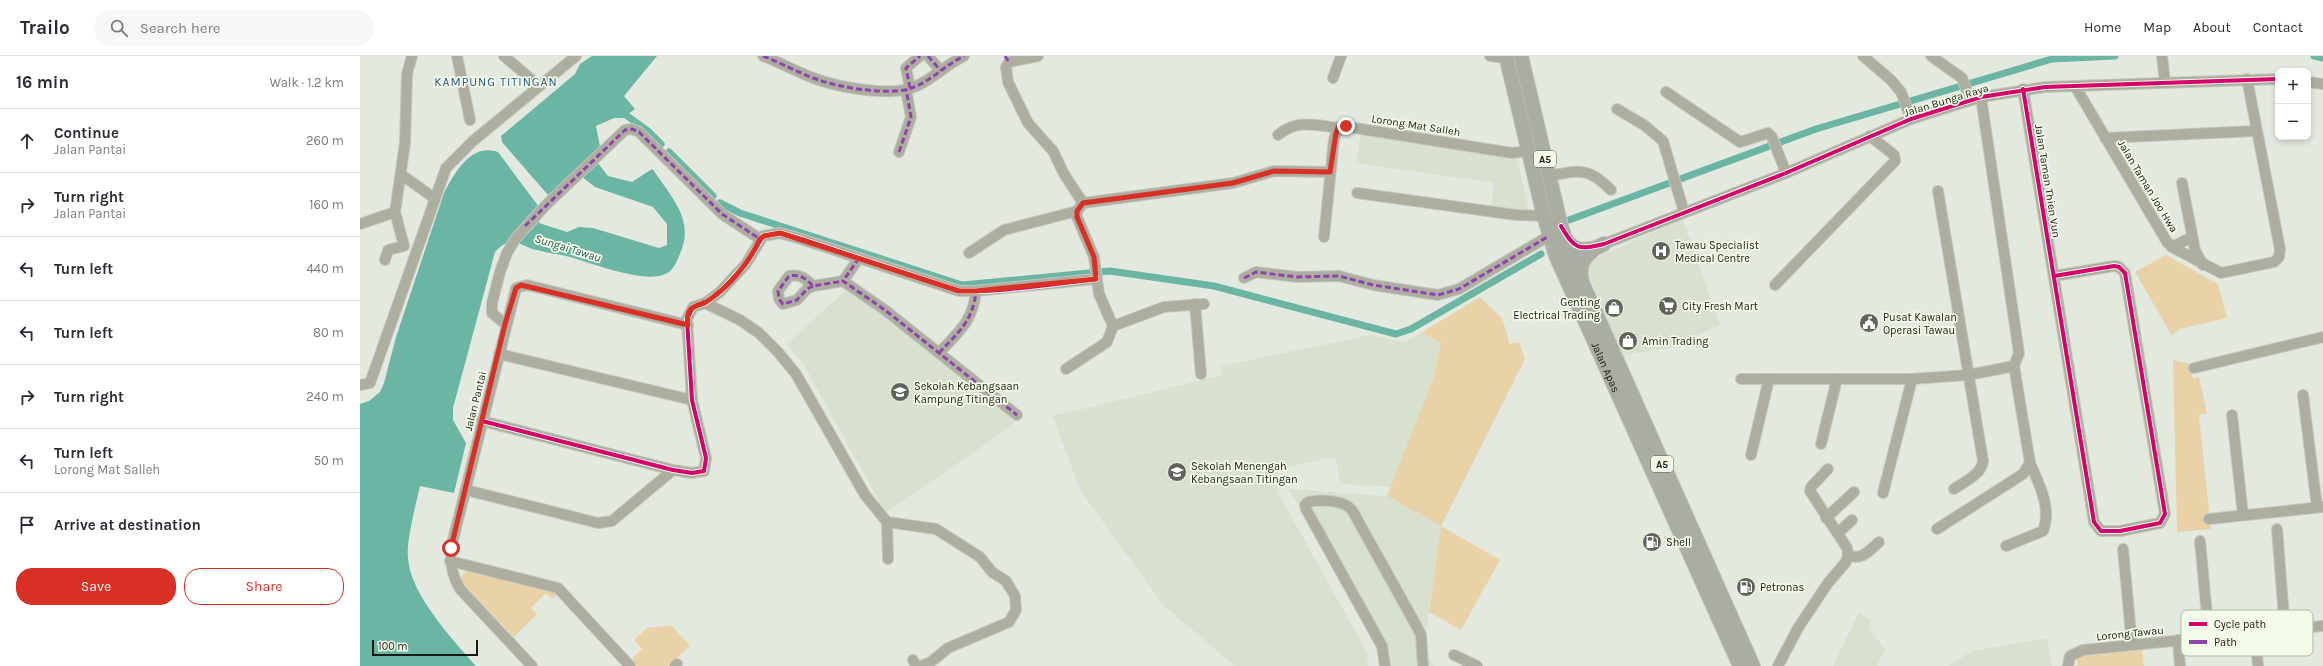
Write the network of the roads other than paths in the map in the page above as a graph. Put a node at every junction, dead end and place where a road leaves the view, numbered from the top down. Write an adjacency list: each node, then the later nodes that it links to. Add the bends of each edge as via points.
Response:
1 (412, 56): 45 (street, via 407,74)
2 (457, 56): 35 (street)
3 (504, 56): 24 (street)
4 (576, 56): 24 (street)
5 (763, 56): 28 (street, via 821,81 879,90)
6 (920, 56): 28 (street, via 906,68)
7 (928, 56): 18 (street)
8 (964, 56): 18 (street)
9 (1038, 56): 16 (street)
10 (1341, 56): 19 (street)
11 (1490, 56): 15 (street)
12 (1863, 56): 34 (street, via 1891,80 1902,95)
13 (1931, 56): 31 (street, via 1962,78)
14 (2162, 56): 22 (street)
15 (1506, 57): 32 (highway, Jalan Apas / A5)
16 (1007, 59): 52 (street, via 1008,82 1028,123 1052,151)
17 (1522, 62): 32 (highway, via 1521,78 1528,105 1525,110); 46 (highway, Jalan Apas / A5)
18 (940, 70): 28 (street)
19 (1333, 78)
20 (2247, 79): 21 (street, Jalan Bunga Raya); 22 (street, Jalan Bunga Raya); 37 (street, Jalan Taman Joo Hwa)
21 (2275, 79)
22 (2165, 83): 25 (street, Jalan Bunga Raya)
23 (2311, 83): 26 (street)
24 (539, 86): 51 (street, via 457,156 446,168)
25 (2075, 86): 27 (street, Jalan Bunga Raya); 40 (street, Jalan Taman Joo Hwa)
26 (2322, 87)
27 (2023, 88): 30 (street, Jalan Bunga Raya); 69 (street, Jalan Taman Thien Vun)
28 (908, 89): 42 (street, via 911,117)
29 (1666, 92): 44 (street, via 1740,142 1768,133 1772,137)
30 (1981, 96): 31 (street, Jalan Bunga Raya); 85 (street, via 2019,353)
31 (1970, 100): 34 (street, Jalan Bunga Raya)
32 (1519, 108): 41 (highway, Jalan Apas / A5)
33 (1617, 108): 54 (street, via 1663,141)
34 (1911, 119): 39 (street, Jalan Bunga Raya)
35 (470, 120)
36 (1338, 128): 38 (street, Lorong Mat Salleh, via 1297,124 1287,127); 41 (street, Lorong Mat Salleh, via 1346,126 1512,153); 43 (street)
37 (2255, 131): 40 (street); 68 (street, Jalan Taman Joo Hwa, via 2280,249 2279,257 2274,262 2228,273 2221,273)
38 (1278, 135)
39 (1870, 136): 44 (street, Jalan Bunga Raya); 73 (street, via 1894,155 1895,161)
40 (2105, 138): 63 (street, Jalan Taman Joo Hwa)
41 (1529, 151): 55 (highway, Jalan Apas / A5)
42 (899, 152)
43 (1330, 172): 52 (street, via 1274,171 1233,183); 59 (street)
44 (1786, 173): 54 (street, Jalan Bunga Raya)
45 (402, 175): 51 (street); 53 (street)
46 (1549, 176): 48 (street, via 1584,172 1598,176); 57 (highway, Jalan Apas / A5)
47 (2182, 183): 60 (street)
48 (1611, 190)
49 (1938, 191): 89 (street)
50 (1357, 193): 55 (street, via 1516,215)
51 (434, 198): 94 (street, via 370,383)
52 (1080, 207): 64 (street, via 1004,230); 70 (street, via 1080,225 1094,257)
53 (395, 212): 56 (street); 66 (street, via 404,246 388,250)
54 (1684, 212): 62 (street, Jalan Bunga Raya)
55 (1544, 216): 58 (highway, Jalan Apas / A5)
56 (360, 224)
57 (1561, 226): 62 (street, via 1575,246 1582,249); 67 (highway, Jalan Apas / A5)
58 (1549, 236): 71 (street, via 1459,289 1438,294 1382,287 1339,276 1297,277 1256,272); 75 (highway, Jalan Apas / A5)
59 (1324, 237)
60 (2192, 237): 63 (street); 68 (street)
61 (760, 239): 65 (street, via 780,233); 77 (street, via 746,264 720,292); 79 (street, via 722,214 639,132 625,130 525,226 516,238 507,253 492,303 492,313)
62 (1611, 241): 67 (highway); 78 (street, via 1584,263 1582,272)
63 (2172, 247): 68 (street, Jalan Taman Joo Hwa)
64 (969, 253)
65 (859, 258): 72 (street); 76 (street, via 959,291)
66 (385, 260)
67 (1573, 262): 75 (highway, via 1569,270); 78 (highway, Jalan Apas / A5)
68 (2203, 265)
69 (2054, 276): 69 (street, Jalan Taman Thien Vun, via 2114,266 2125,273 2165,514 2160,523 2109,532 2096,527)
70 (1096, 278): 76 (street); 81 (street, via 1104,308)
71 (1244, 278)
72 (843, 281): 74 (street); 83 (street)
73 (1775, 285)
74 (813, 286)
75 (1569, 286): 140 (highway, Jalan Apas / A5)
76 (976, 291): 83 (street, via 970,316)
77 (705, 303): 80 (street, via 692,307); 114 (street, via 740,320 759,333 778,352 796,374 866,495)
78 (1590, 304): 141 (highway, Jalan Apas / A5)
79 (505, 324): 80 (street, Jalan Pantai, via 516,288 527,285); 84 (street, Jalan Pantai)
80 (688, 325): 96 (street)
81 (1113, 326): 87 (street, via 1107,342); 88 (street, via 1164,307 1199,304)
82 (2323, 337): 86 (street)
83 (939, 353): 97 (street)
84 (499, 354): 96 (street); 99 (street, Jalan Pantai)
85 (2014, 366): 89 (street); 102 (street)
86 (2194, 368)
87 (1066, 370)
88 (1201, 374)
89 (1968, 375): 93 (street); 105 (street, via 1982,467)
90 (1769, 378): 91 (street); 92 (street); 101 (street)
91 (1741, 379)
92 (1837, 379): 93 (street); 100 (street)
93 (1912, 379): 108 (street)
94 (360, 385)
95 (2303, 395): 109 (street)
96 (692, 400): 104 (street, via 706,466 700,473)
97 (1017, 415)
98 (2232, 416): 110 (street)
99 (482, 421): 104 (street); 106 (street, Jalan Pantai)
100 (1821, 444)
101 (1751, 454)
102 (2030, 463): 115 (street, via 2023,474); 120 (street, via 2045,502 2046,525 2043,531)
103 (1828, 469): 111 (street, via 1810,491)
104 (673, 470): 106 (street, via 612,521 598,524)
105 (1954, 489)
106 (466, 490): 124 (street, Jalan Pantai)
107 (1854, 492): 111 (street)
108 (1883, 493)
109 (2320, 507): 110 (street)
110 (2243, 515): 112 (street)
111 (1826, 518): 117 (street)
112 (2209, 519)
113 (1852, 520): 117 (street)
114 (887, 522): 123 (street); 134 (street, via 936,529 968,548 980,557 992,572 1006,581 1017,603 1014,617 1009,622 948,648 931,662)
115 (1937, 529)
116 (2277, 529): 126 (street)
117 (1838, 533): 122 (street)
118 (2200, 541): 125 (street)
119 (1879, 542): 122 (street, via 1864,556)
120 (2006, 546)
121 (2123, 549): 131 (street)
122 (1848, 555): 142 (street, via 1846,562 1828,583 1798,628)
123 (888, 559)
124 (450, 561): 135 (street, Jalan Pantai, via 460,589); 136 (street, via 558,588)
125 (2206, 610)
126 (2283, 610)
127 (2323, 626): 128 (street, Lorong Tawau)
128 (2313, 627)
129 (2178, 640): 130 (street, Lorong Tawau); 131 (street, Lorong Tawau); 144 (street)
130 (2181, 640)
131 (2132, 645): 143 (street, Lorong Tawau, via 2083,650 2070,656)
132 (1454, 655): 139 (street)
133 (2257, 656): 145 (street)
134 (917, 664)
135 (532, 666)
136 (630, 666)
137 (1385, 666): 138 (street, via 1382,646 1306,509 1305,505 1308,502 1348,504 1421,635)
138 (1423, 666)
139 (1477, 666)
140 (1740, 666)
141 (1753, 666)
142 (1778, 666)
143 (2068, 666)
144 (2180, 666)
145 (2258, 666)

